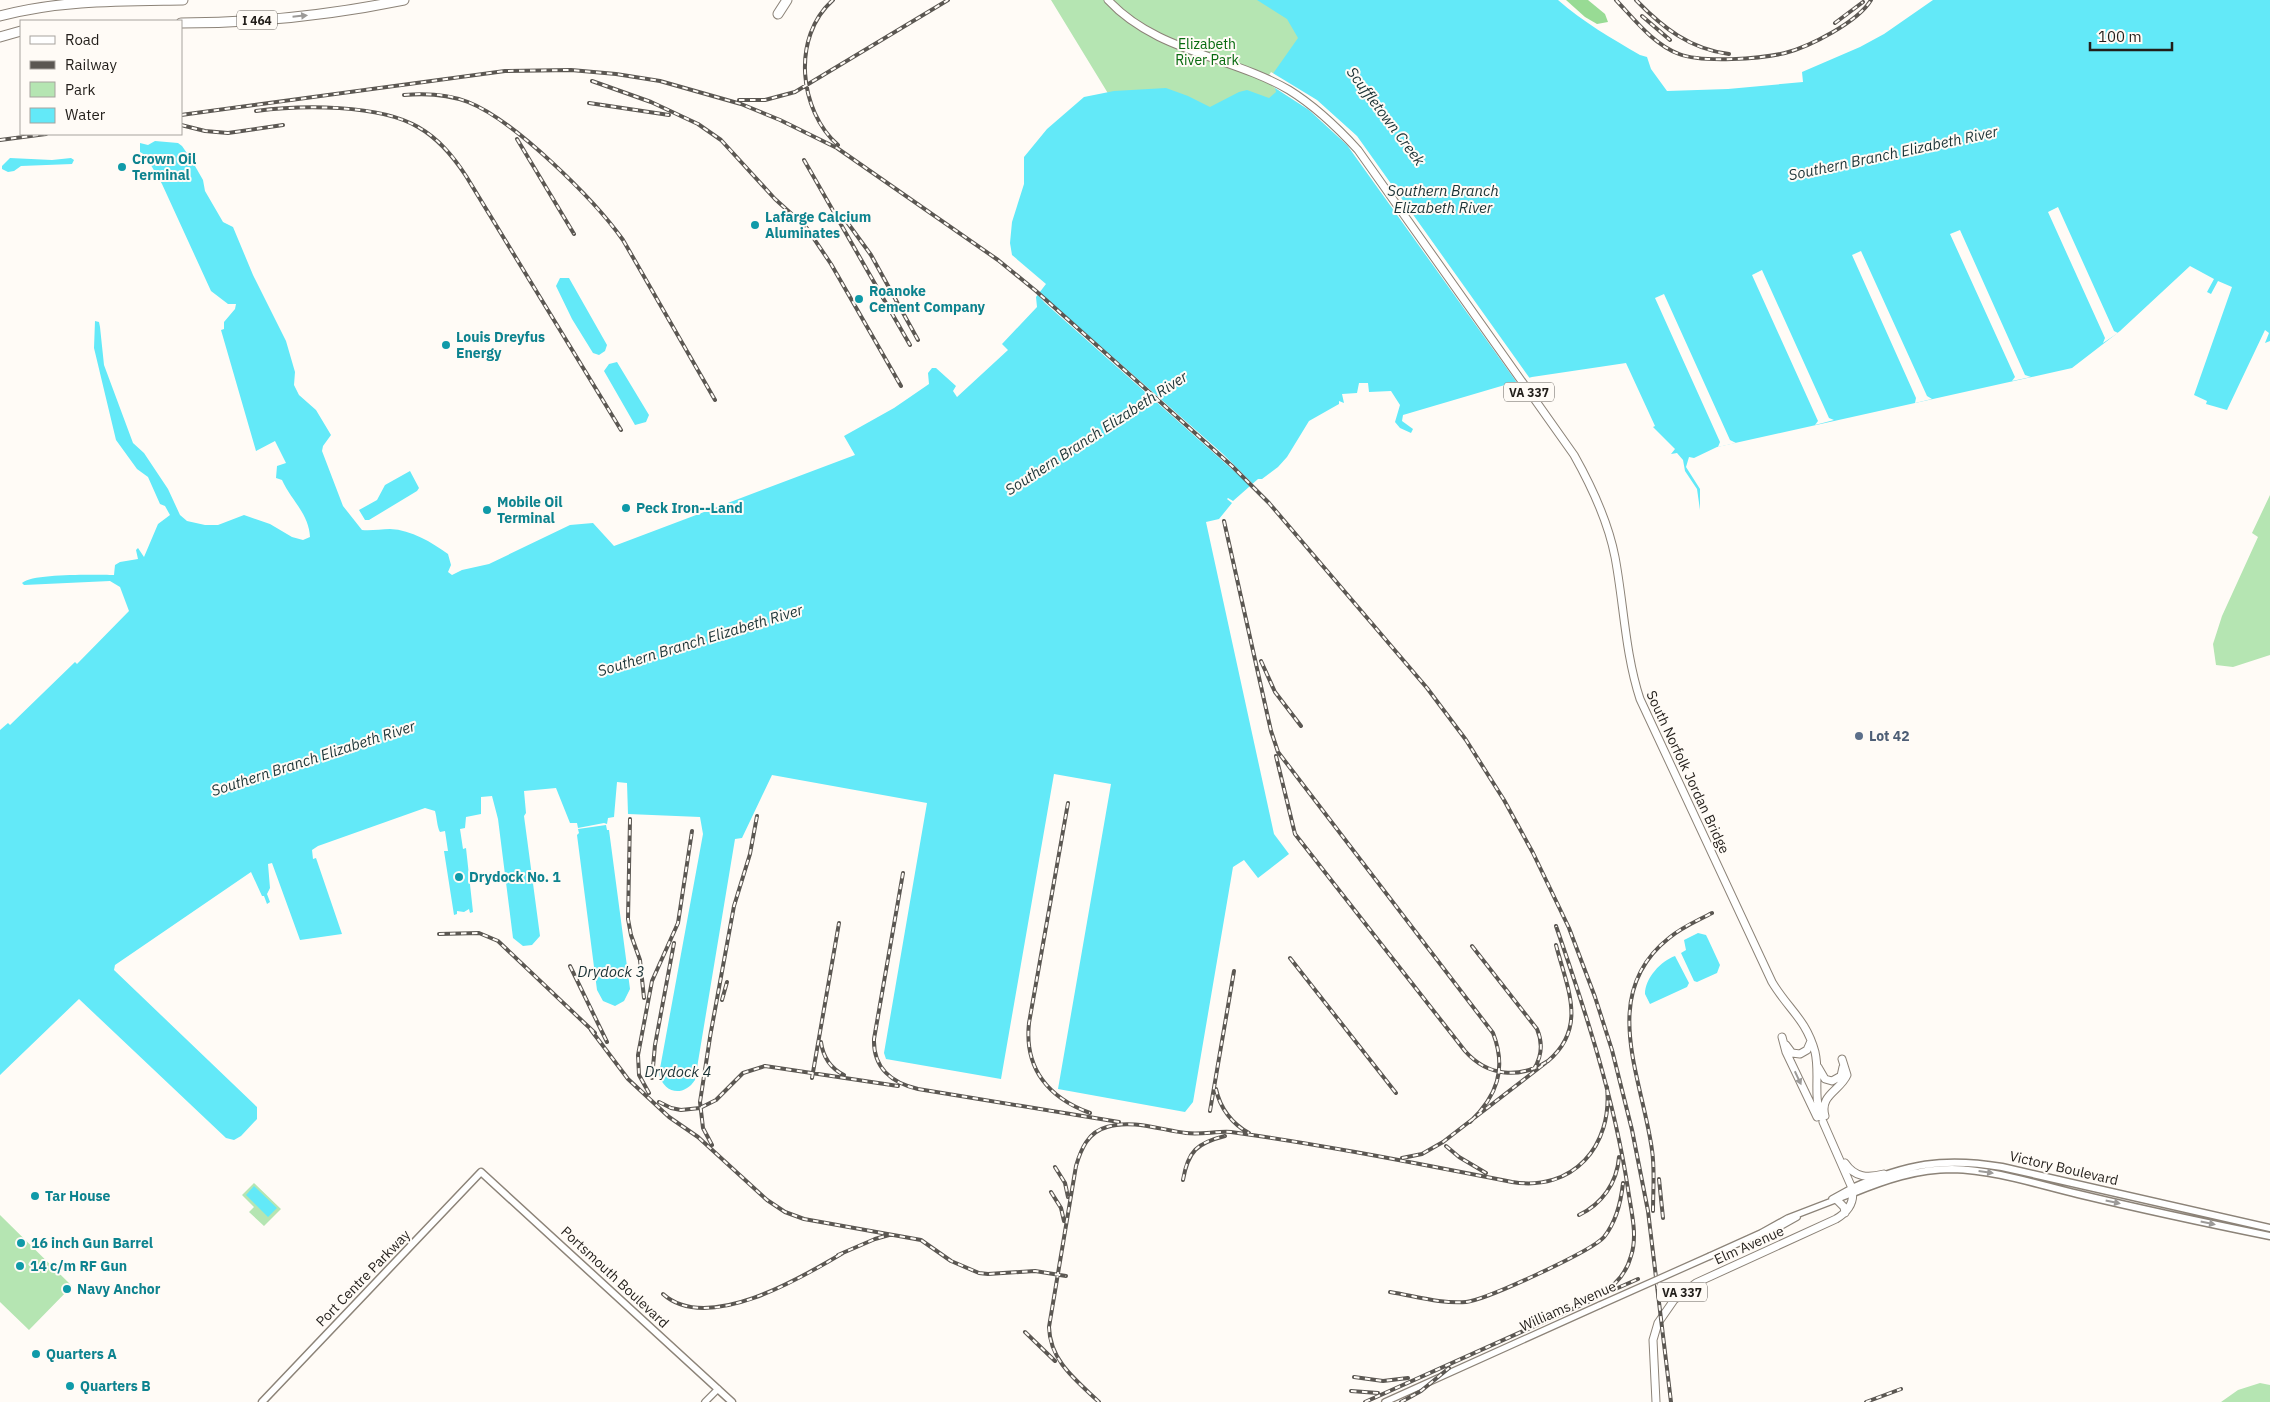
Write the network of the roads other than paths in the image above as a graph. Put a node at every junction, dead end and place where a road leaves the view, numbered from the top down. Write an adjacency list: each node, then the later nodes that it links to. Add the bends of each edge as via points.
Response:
1 (182, 0): 6 (highway, via 70,2)
2 (404, 0): 7 (highway, I 464, one-way to 2, via 271,19)
3 (787, 0): 5 (highway)
4 (1108, 0): 10 (main road, South Norfolk Jordan Bridge / VA 337, via 1154,35 1288,90 1339,129 1358,150 1574,455 1607,529 1631,668 1640,699 1776,988 1800,1017)
5 (778, 14)
6 (0, 16)
7 (182, 23)
8 (20, 31): 9 (highway)
9 (0, 36)
10 (1810, 1036): 11 (main road, VA 337); 14 (main road, one-way to 14, via 1807,1050 1797,1054 1791,1052 1782,1037 1786,1052)
11 (1816, 1059): 12 (main road, via 1822,1076 1832,1081 1842,1074 1842,1059 1847,1075); 13 (main road, VA 337)
12 (1836, 1087): 13 (main road); 14 (main road, via 1824,1105)
13 (1816, 1090): 14 (main road, VA 337)
14 (1822, 1120): 15 (main road); 15 (main road)
15 (1833, 1144): 16 (main road)
16 (1838, 1154): 20 (main road, via 1848,1168 1858,1174 1869,1177); 21 (main road)
17 (1956, 1162): 18 (main road); 20 (main road, Victory Boulevard, via 1913,1166); 25 (main road, Victory Boulevard, via 2002,1167)
18 (1956, 1170): 21 (main road, Victory Boulevard, via 1902,1175); 26 (main road, Victory Boulevard, one-way to 26, via 1987,1171 2106,1201)
19 (481, 1172): 27 (main road, Portsmouth Boulevard); 28 (main road, Port Centre Parkway)
20 (1884, 1174): 21 (main road, Victory Boulevard)
21 (1853, 1191): 22 (street, Williams Avenue); 23 (street, Williams Avenue); 24 (main road)
22 (1837, 1200): 23 (street, Williams Avenue); 24 (main road, via 1844,1206)
23 (1828, 1202): 31 (street, Williams Avenue, bridge)
24 (1845, 1213): 32 (main road, Elm Avenue / VA 337, via 1696,1283 1674,1300 1654,1335)
25 (2270, 1228)
26 (2270, 1236)
27 (718, 1389): 29 (street); 30 (main road, Portsmouth Boulevard)
28 (262, 1402)
29 (705, 1402)
30 (732, 1402)
31 (1385, 1402)
32 (1656, 1402)

